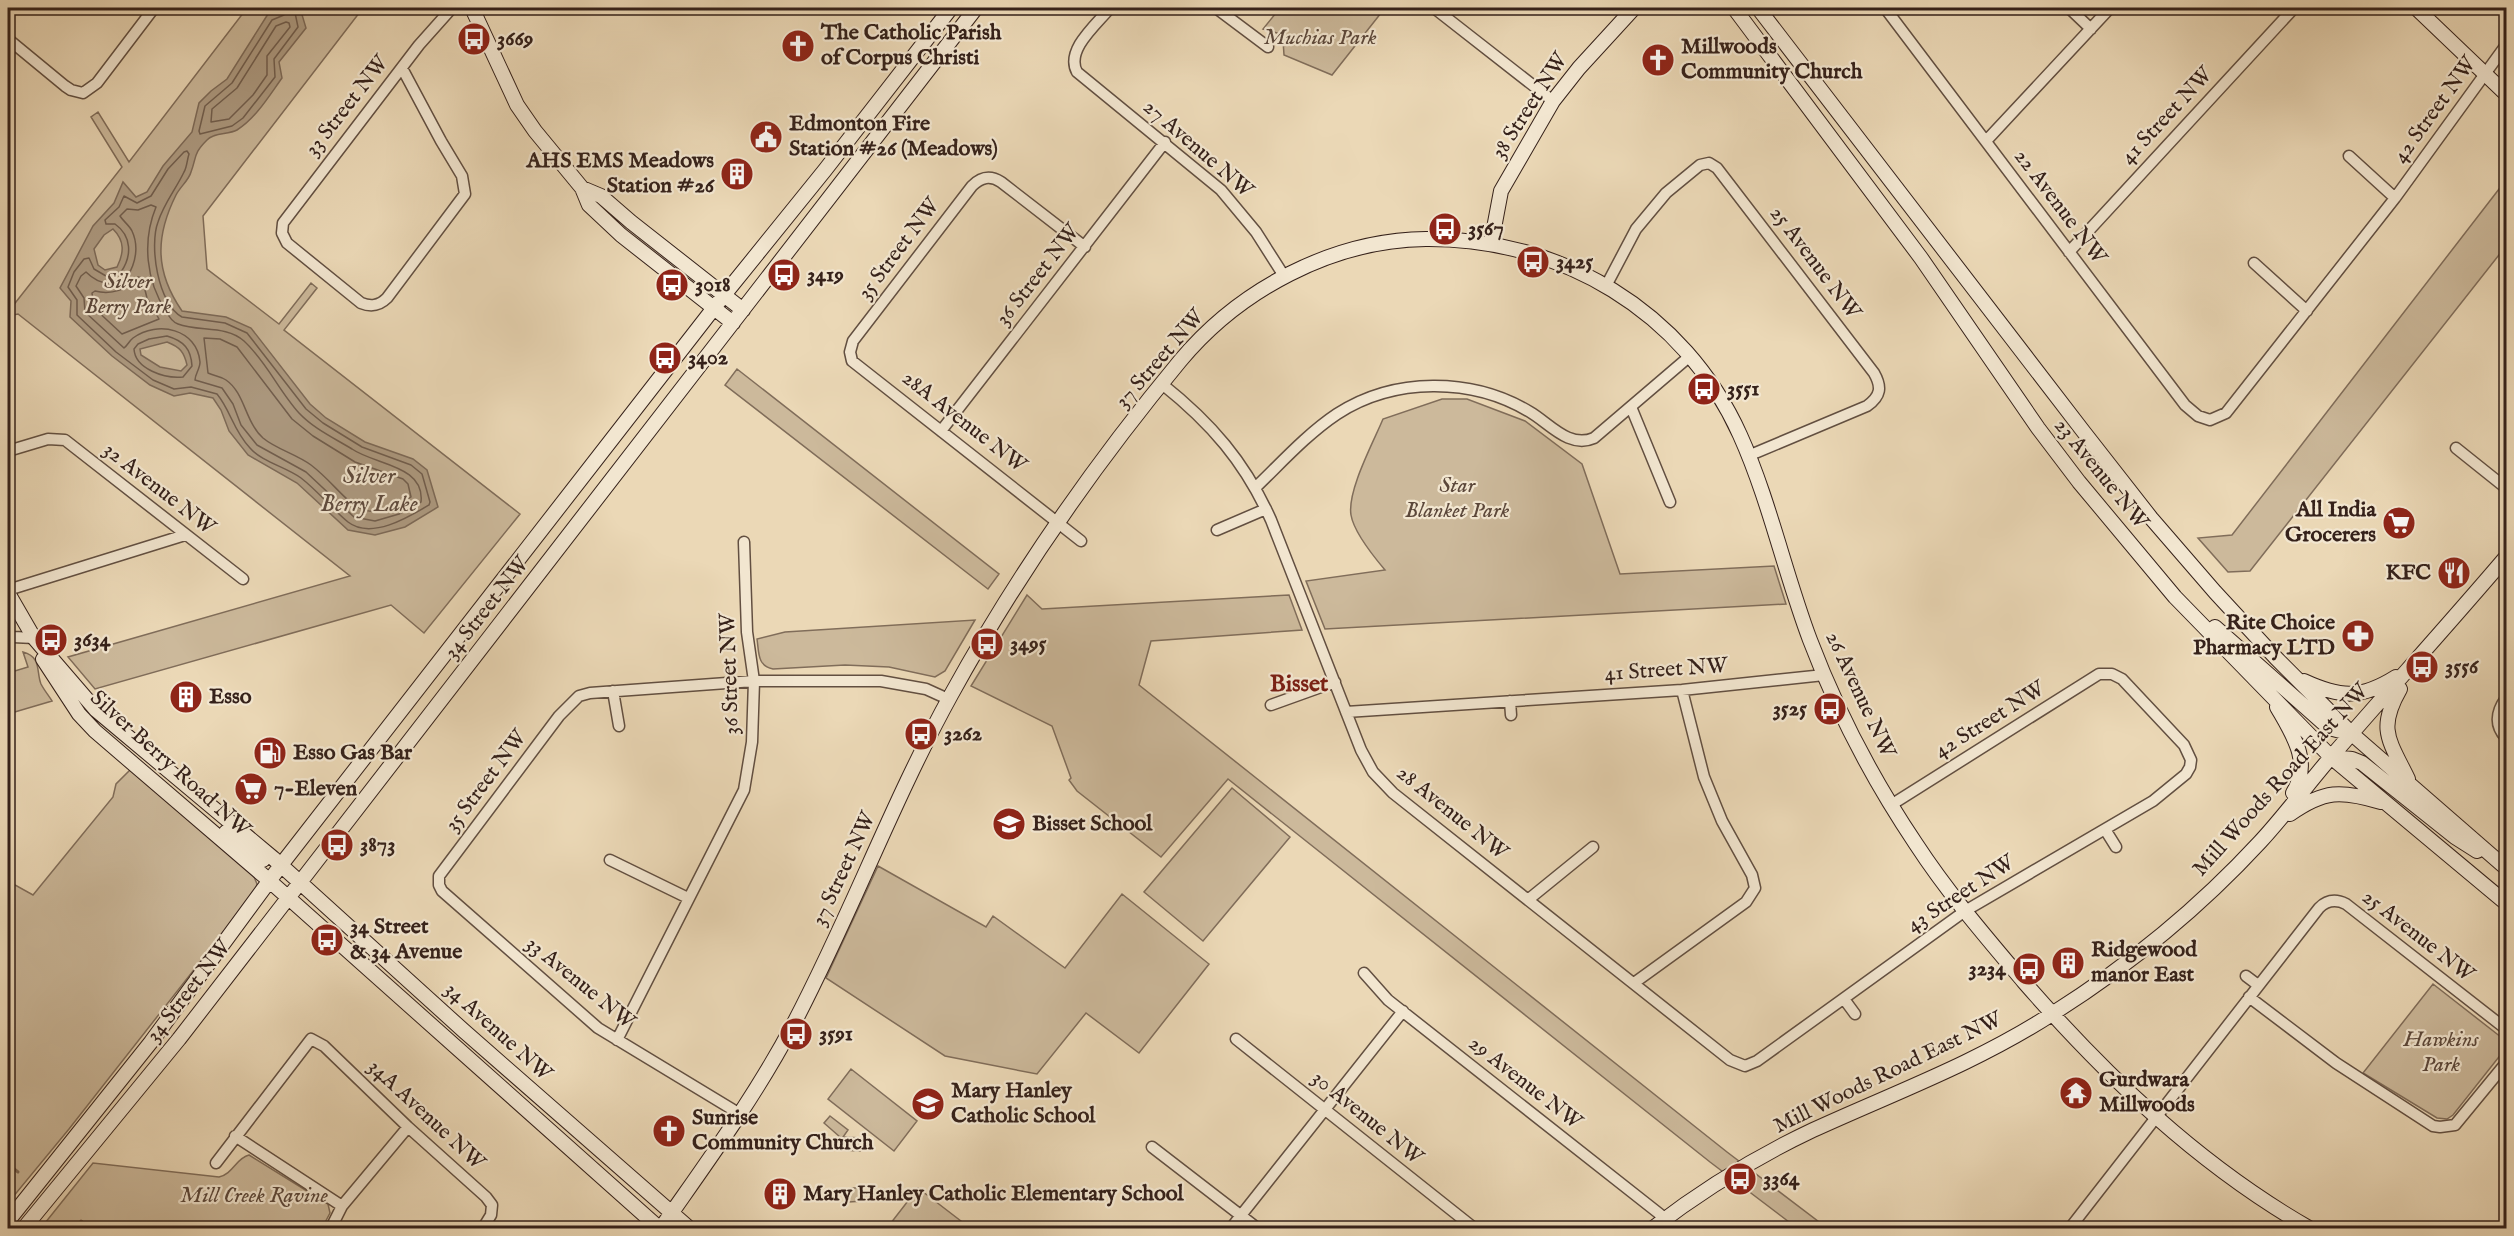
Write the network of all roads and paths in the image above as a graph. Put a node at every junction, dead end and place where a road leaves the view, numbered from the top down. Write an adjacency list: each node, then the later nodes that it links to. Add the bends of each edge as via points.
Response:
1 (154, 8): 18 (street, via 96,83 83,93 70,90)
2 (452, 8): 21 (street, 33 Street NW)
3 (472, 8): 28 (main road, via 517,105)
4 (951, 8): 37 (main road, 34 Street NW)
5 (976, 8): 39 (main road, 34 Street NW)
6 (1110, 8): 26 (street, 27 Avenue NW, via 1078,47 1074,63 1082,77)
7 (1216, 8): 20 (street)
8 (1434, 8): 24 (street)
9 (1634, 8): 24 (main road, 38 Street NW)
10 (1734, 8): 63 (main road, 23 Avenue NW, via 1921,258 2038,428)
11 (1758, 8): 69 (main road, 23 Avenue NW, via 2151,518)
12 (1885, 8): 25 (street, 22 Avenue NW)
13 (2069, 8): 17 (street)
14 (2110, 8): 17 (street)
15 (2294, 8): 33 (street, 41 Street NW)
16 (2416, 8): 22 (main road)
17 (2091, 29): 25 (street)
18 (8, 39)
19 (2506, 45): 22 (street, 42 Street NW)
20 (1268, 47)
21 (402, 68): 21 (street, 33 Street NW, via 465,188 463,198 387,298 375,306 361,303 292,248 282,233 285,218)
22 (2485, 74): 23 (main road); 29 (street, 42 Street NW)
23 (2506, 94)
24 (1553, 101): 31 (main road, 38 Street NW, via 1501,191)
25 (1986, 141): 33 (street, 22 Avenue NW)
26 (1165, 142): 32 (street, 36 Street NW); 35 (street, 27 Avenue NW, via 1235,204)
27 (2349, 156): 29 (street, 42 Street NW)
28 (582, 188): 37 (main road, via 601,196); 38 (main road, via 589,206 604,220)
29 (2395, 198): 40 (street, 42 Street NW)
30 (1393, 242): 31 (main road, 26 Avenue NW, via 1442,239); 35 (main road, 37 Street NW, via 1341,253)
31 (1491, 244): 36 (main road, 26 Avenue NW, via 1560,262)
32 (1085, 247): 42 (street, 35 Street NW, via 1001,182 986,177 972,186 853,342); 47 (street, 36 Street NW)
33 (2069, 252): 46 (street, 22 Avenue NW, via 2185,405)
34 (2254, 263): 40 (street)
35 (1284, 276): 44 (main road, 37 Street NW, via 1211,329)
36 (1606, 286): 43 (main road, 26 Avenue NW, via 1647,314); 50 (street, 25 Avenue NW, via 1628,242 1652,208 1692,169 1709,163 1722,173 1879,383 1879,393 1867,406)
37 (724, 295): 38 (main road, 34 Street NW); 39 (main road)
38 (713, 309): 41 (main road); 94 (main road, 34 Street NW)
39 (743, 310): 41 (main road, 34 Street NW)
40 (2307, 311): 46 (street, 42 Street NW, via 2226,413)
41 (733, 323): 95 (main road, 34 Street NW)
42 (850, 352): 47 (street, 28A Avenue NW, via 852,361)
43 (1690, 356): 45 (street); 50 (main road, 26 Avenue NW, via 1719,396)
44 (1162, 384): 51 (street, 28 Avenue NW, via 1206,422); 55 (main road, 37 Street NW)
45 (1631, 407): 51 (street, via 1594,438 1581,441 1566,437 1527,410 1497,396 1445,386 1401,389 1337,415); 53 (street)
46 (2210, 420)
47 (941, 431): 55 (street, 28A Avenue NW)
48 (2456, 448): 52 (street)
49 (8, 451): 57 (street, 32 Avenue NW, via 48,440 65,440)
50 (1749, 456): 68 (main road, 26 Avenue NW)
51 (1255, 488): 54 (street, 28 Avenue NW)
52 (2506, 488)
53 (1671, 502)
54 (1266, 509): 56 (street); 71 (street, 28 Avenue NW)
55 (1058, 522): 58 (street); 76 (main road, 37 Street NW, via 1007,598)
56 (1217, 530)
57 (185, 535): 61 (street, 32 Avenue NW); 62 (street)
58 (1081, 541)
59 (744, 542): 70 (street, 36 Street NW, via 747,632)
60 (2506, 557): 66 (main road, Mill Woods Road East NW)
61 (243, 579)
62 (8, 591): 65 (main road, Silver Berry Road NW)
63 (2175, 597): 72 (main road, 23 Avenue NW); 82 (main road, via 2233,640 2330,728)
64 (8, 634): 65 (street)
65 (34, 638): 94 (main road, Silver Berry Road NW, via 96,710); 94 (main road, Silver Berry Road NW, via 51,674 95,731 190,812)
66 (2412, 666): 69 (main road, via 2381,686 2361,693 2330,692); 82 (main road, Mill Woods Road East NW); 85 (main road, via 2389,707 2386,722 2392,746)
67 (2112, 674): 86 (street, 42 Street NW, via 2099,674); 89 (street, 43 Street NW, via 2184,745 2191,760 2186,774 2165,793)
68 (1824, 675): 73 (street, 41 Street NW); 86 (main road, 26 Avenue NW)
69 (2294, 676): 82 (main road, 23 Avenue NW)
70 (754, 681): 74 (street); 76 (street, via 881,681 926,689); 98 (street, 36 Street NW, via 752,742 744,790)
71 (1335, 682): 78 (street); 79 (street, 28 Avenue NW)
72 (2265, 688): 84 (main road, 23 Avenue NW); 88 (main road, via 2300,748 2301,780)
73 (1682, 690): 77 (street, 41 Street NW); 104 (street, via 1704,777 1755,888 1746,902)
74 (613, 691): 81 (street); 96 (street, 35 Street NW, via 587,694 571,703 439,876)
75 (2506, 698): 83 (street, via 2497,720)
76 (948, 699): 117 (main road, 37 Street NW, via 807,997)
77 (1510, 701): 79 (street, 41 Street NW); 80 (street)
78 (1271, 705)
79 (1346, 712): 99 (street, 28 Avenue NW, via 1361,750 1384,786)
80 (1511, 715)
81 (619, 726)
82 (2352, 734): 84 (main road, Mill Woods Road East NW); 85 (main road, 23 Avenue NW)
83 (2506, 738)
84 (2331, 757): 87 (main road, 23 Avenue NW); 88 (main road, Mill Woods Road East NW); 93 (main road, via 2362,763 2455,837)
85 (2412, 786): 93 (main road, 23 Avenue NW)
86 (1891, 805): 101 (main road, 26 Avenue NW)
87 (2394, 809): 88 (main road, via 2346,792 2326,794); 100 (main road, 23 Avenue NW)
88 (2276, 824): 110 (main road, Mill Woods Road East NW, via 2176,922 2112,974)
89 (2106, 831): 91 (street); 101 (street, 43 Street NW)
90 (1593, 847): 99 (street)
91 (2116, 847)
92 (610, 860): 98 (street)
93 (2506, 869)
94 (276, 873): 95 (main road, 34 Avenue NW); 97 (main road, 34 Avenue NW); 127 (main road, 34 Street NW, via 151,1042)
95 (300, 881): 97 (main road, 34 Street NW); 124 (main road, 34 Avenue NW)
96 (439, 885): 113 (street, 33 Avenue NW, via 581,1015)
97 (288, 897): 128 (main road, 34 Street NW, via 173,1046); 131 (main road, 34 Avenue NW)
98 (688, 898): 113 (street, 36 Street NW)
99 (1528, 899): 104 (street, 28 Avenue NW)
100 (2506, 903)
101 (1965, 911): 107 (street, 43 Street NW); 110 (main road, 26 Avenue NW)
102 (1364, 973): 108 (street, 29 Avenue NW)
103 (2246, 976): 105 (street)
104 (1634, 983): 115 (street, 28 Avenue NW, via 1730,1059)
105 (2258, 985): 106 (street); 111 (street, 25 Avenue NW, via 2319,908 2332,901 2346,904)
106 (2249, 997): 114 (street, via 2336,1063 2433,1126 2455,1125); 118 (street)
107 (1844, 999): 109 (street); 115 (street, 43 Street NW)
108 (1402, 1011): 116 (street); 126 (street, 29 Avenue NW)
109 (1855, 1014)
110 (2053, 1014): 118 (main road, 26 Avenue NW); 126 (main road, Mill Woods Road East NW, via 1964,1064 1811,1131)
111 (2506, 1029)
112 (1236, 1039): 116 (street, 30 Avenue NW)
113 (617, 1040): 117 (street, 33 Avenue NW)
114 (2506, 1063)
115 (1745, 1066)
116 (1325, 1110): 125 (street); 135 (street, 30 Avenue NW)
117 (740, 1114): 124 (main road, 37 Street NW)
118 (2156, 1117): 137 (street); 138 (main road, 26 Avenue NW, via 2240,1184)
119 (408, 1127): 120 (street, 34A Avenue NW, via 324,1046 311,1039); 123 (street); 130 (street, 34A Avenue NW, via 492,1205)
120 (236, 1136): 122 (street); 123 (street)
121 (1152, 1147): 125 (street)
122 (216, 1163)
123 (342, 1206): 129 (street)
124 (672, 1213): 131 (main road, 37 Street NW); 132 (main road, 34 Avenue NW)
125 (1241, 1216): 133 (street); 134 (street)
126 (1666, 1219): 136 (main road, Mill Woods Road East NW)
127 (8, 1221)
128 (24, 1228)
129 (331, 1228)
130 (483, 1228)
131 (660, 1228)
132 (689, 1228)
133 (1231, 1228)
134 (1257, 1228)
135 (1474, 1228)
136 (1653, 1228)
137 (2070, 1228)
138 (2309, 1228)

